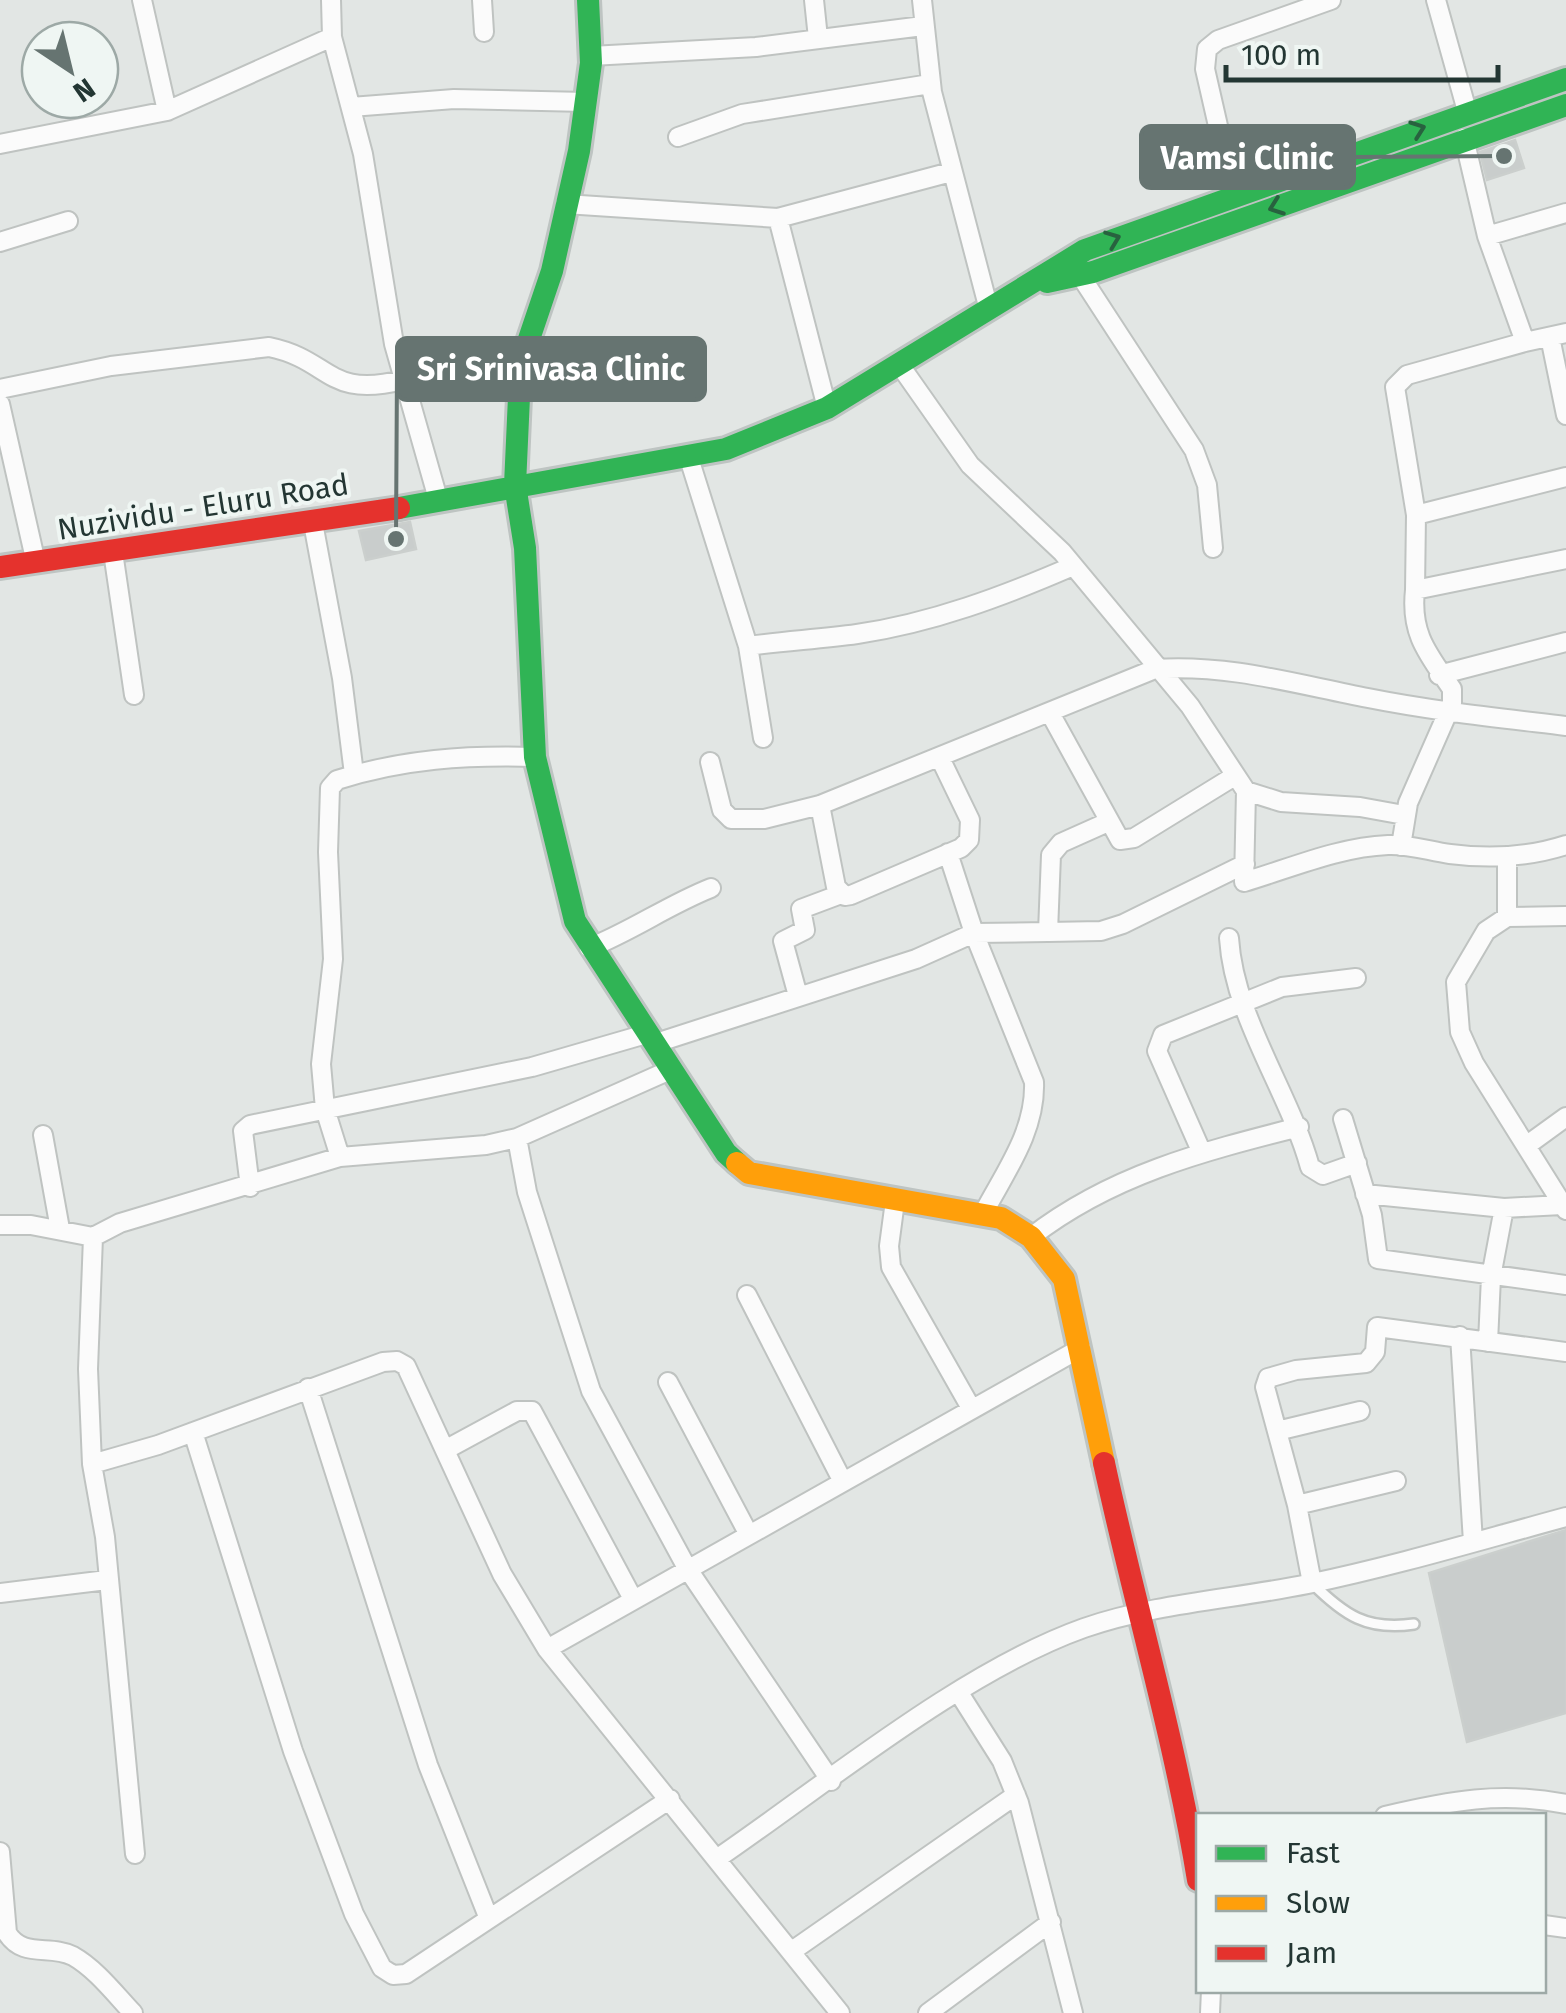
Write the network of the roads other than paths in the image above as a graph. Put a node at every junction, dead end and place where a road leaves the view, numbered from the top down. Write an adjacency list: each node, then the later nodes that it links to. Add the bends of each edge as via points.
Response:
1 (142, 0): 19 (street)
2 (331, 0): 12 (street)
3 (482, 0): 10 (street)
4 (588, 0): 13 (main road)
5 (814, 0): 11 (street)
6 (922, 0): 9 (street)
7 (1331, 0): 25 (street, via 1207,49 1205,69)
8 (1436, 0): 20 (street)
9 (923, 26): 11 (street); 15 (street)
10 (484, 32)
11 (818, 38): 13 (street)
12 (336, 50): 18 (street); 19 (street)
13 (590, 65): 16 (main road)
14 (1566, 79): 20 (main road, Nuzividu - Eluru Road)
15 (930, 84): 21 (street, via 742,114); 24 (street)
16 (586, 102): 18 (street); 26 (main road)
17 (1566, 105): 22 (main road, Nuzividu - Eluru Road)
18 (351, 106): 38 (street)
19 (166, 111): 23 (street)
20 (1467, 111): 25 (main road, Nuzividu - Eluru Road, one-way to 20)
21 (678, 137)
22 (1464, 138): 30 (street); 32 (main road, Nuzividu - Eluru Road, one-way to 32)
23 (0, 144)
24 (951, 172): 28 (street); 34 (street)
25 (1234, 196): 33 (main road, Nuzividu - Eluru Road, one-way to 25, via 1085,250)
26 (565, 204): 28 (street); 45 (main road, via 518,397)
27 (1566, 213): 30 (street)
28 (778, 218): 41 (street)
29 (68, 221): 31 (street)
30 (1487, 236): 36 (street)
31 (0, 242)
32 (1080, 275): 33 (main road, Nuzividu - Eluru Road); 49 (street, via 1194,450 1206,485)
33 (1028, 286): 34 (main road, Nuzividu - Eluru Road)
34 (988, 306): 37 (main road, Nuzividu - Eluru Road)
35 (1558, 335): 36 (street); 42 (street)
36 (1525, 342): 47 (street, via 1407,375 1395,387)
37 (899, 364): 41 (main road, Nuzividu - Eluru Road); 53 (street, via 970,464)
38 (403, 380): 39 (street, via 368,389 269,348 111,366); 46 (street)
39 (0, 389)
40 (0, 404): 52 (street)
41 (827, 408): 43 (main road, Nuzividu - Eluru Road, via 726,449)
42 (1566, 415)
43 (688, 456): 45 (main road, Nuzividu - Eluru Road); 57 (street)
44 (1566, 476): 47 (street)
45 (515, 486): 46 (main road, Nuzividu - Eluru Road); 64 (main road, via 525,548)
46 (438, 499): 48 (main road, Nuzividu - Eluru Road)
47 (1416, 515): 55 (street)
48 (313, 523): 50 (main road, Nuzividu - Eluru Road); 67 (street)
49 (1213, 548)
50 (113, 552): 52 (main road, Nuzividu - Eluru Road); 59 (street)
51 (1566, 559): 55 (street)
52 (36, 563): 54 (main road, Nuzividu - Eluru Road)
53 (1074, 566): 57 (street, via 930,618); 58 (street)
54 (0, 567)
55 (1416, 590): 60 (street, via 1420,637)
56 (1566, 642): 60 (street)
57 (748, 646): 63 (street)
58 (1155, 669): 60 (street, via 1242,670); 61 (street); 68 (street, via 1190,706)
59 (134, 695)
60 (1448, 695): 62 (street); 70 (street)
61 (1050, 714): 65 (street); 71 (street)
62 (1566, 726)
63 (763, 738)
64 (534, 757): 67 (street, via 461,755); 84 (main road, via 576,921)
65 (940, 758): 69 (street); 74 (street, via 972,831 961,848)
66 (710, 762): 69 (street, via 722,810 731,820)
67 (354, 774): 90 (street, via 336,780 328,797 333,959 321,1064)
68 (1240, 784): 70 (street, via 1281,802); 71 (street, via 1125,841); 76 (street)
69 (820, 805): 78 (street)
70 (1404, 816): 73 (street)
71 (1108, 822): 81 (street, via 1060,843 1051,854)
72 (1566, 845): 75 (street)
73 (1400, 846): 75 (street); 76 (street, via 1349,849 1244,882)
74 (948, 853): 78 (street); 82 (street)
75 (1507, 856): 80 (street)
76 (1245, 864): 81 (street, via 1124,924)
77 (711, 888): 84 (street)
78 (840, 894): 86 (street, via 801,909 805,930 783,942)
79 (1566, 916): 80 (street)
80 (1507, 917): 96 (street, via 1471,951 1456,982 1458,1010 1474,1064)
81 (1048, 932): 82 (street)
82 (974, 933): 86 (street); 105 (street, via 1028,1067 1035,1103)
83 (1229, 938): 87 (street)
84 (589, 948): 88 (main road)
85 (1356, 978): 87 (street, via 1282,987)
86 (798, 996): 88 (street)
87 (1242, 1000): 93 (street); 97 (street, via 1163,1035 1157,1044)
88 (649, 1039): 89 (main road); 90 (street)
89 (670, 1070): 95 (street); 102 (main road, via 726,1153 749,1172)
90 (325, 1110): 98 (street); 100 (street, via 243,1131)
91 (1566, 1117): 96 (street)
92 (1343, 1119): 99 (street)
93 (1298, 1127): 97 (street); 99 (street, via 1313,1173)
94 (43, 1135): 107 (street)
95 (517, 1138): 98 (street); 131 (street, via 527,1192 591,1391)
96 (1526, 1146): 104 (street)
97 (1202, 1153): 109 (street, via 1103,1188)
98 (340, 1157): 100 (street)
99 (1357, 1163): 101 (street)
100 (250, 1187): 108 (street, via 120,1223)
101 (1366, 1194): 103 (street); 110 (street, via 1378,1259)
102 (895, 1201): 105 (main road); 119 (street, via 892,1267)
103 (1504, 1208): 104 (street); 110 (street)
104 (1564, 1208)
105 (982, 1214): 109 (main road)
106 (0, 1224): 107 (street)
107 (60, 1229): 108 (street)
108 (93, 1237): 124 (street)
109 (1031, 1237): 115 (main road, via 1064,1279)
110 (1491, 1277): 111 (street); 114 (street)
111 (1566, 1285)
112 (747, 1295): 125 (street)
113 (1460, 1336): 114 (street); 121 (street, via 1378,1327 1376,1352 1366,1363 1273,1375 1266,1387); 130 (street)
114 (1488, 1342): 116 (street)
115 (1081, 1348): 119 (street); 136 (main road)
116 (1566, 1352)
117 (668, 1382): 129 (street)
118 (308, 1388): 122 (street); 123 (street, via 397,1361 416,1385); 149 (street, via 428,1765)
119 (971, 1408): 125 (street)
120 (1360, 1410): 121 (street)
121 (1277, 1431): 127 (street)
122 (193, 1432): 124 (street); 149 (street, via 293,1751 354,1914 382,1968 406,1974)
123 (445, 1450): 135 (street, via 517,1411 532,1411); 138 (street, via 502,1574)
124 (92, 1464): 132 (street)
125 (842, 1480): 129 (street)
126 (1396, 1481): 127 (street)
127 (1297, 1505): 133 (street)
128 (1566, 1517): 130 (street)
129 (748, 1534): 131 (street)
130 (1473, 1542): 133 (street)
131 (687, 1568): 135 (street); 140 (street)
132 (108, 1580): 134 (street); 146 (street)
133 (1312, 1583): 136 (street); 137 (lane, via 1344,1615 1391,1628)
134 (0, 1593)
135 (633, 1599): 138 (street)
136 (1137, 1614): 139 (street, via 1033,1649); 148 (main road, via 1181,1776)
137 (1414, 1624)
138 (548, 1649): 142 (street)
139 (959, 1693): 140 (street); 141 (street)
140 (830, 1780): 147 (street)
141 (1016, 1795): 150 (street); 151 (street)
142 (670, 1799): 147 (street); 149 (street)
143 (1566, 1804): 144 (street, via 1520,1795)
144 (1433, 1810)
145 (0, 1852): 152 (street, via 12,1941 74,1957)
146 (134, 1854)
147 (718, 1858): 151 (street)
148 (1196, 1862)
149 (489, 1919)
150 (1051, 1922): 154 (street); 155 (street)
151 (792, 1951): 153 (street)
152 (133, 2013)
153 (840, 2013)
154 (928, 2013)
155 (1074, 2013)

